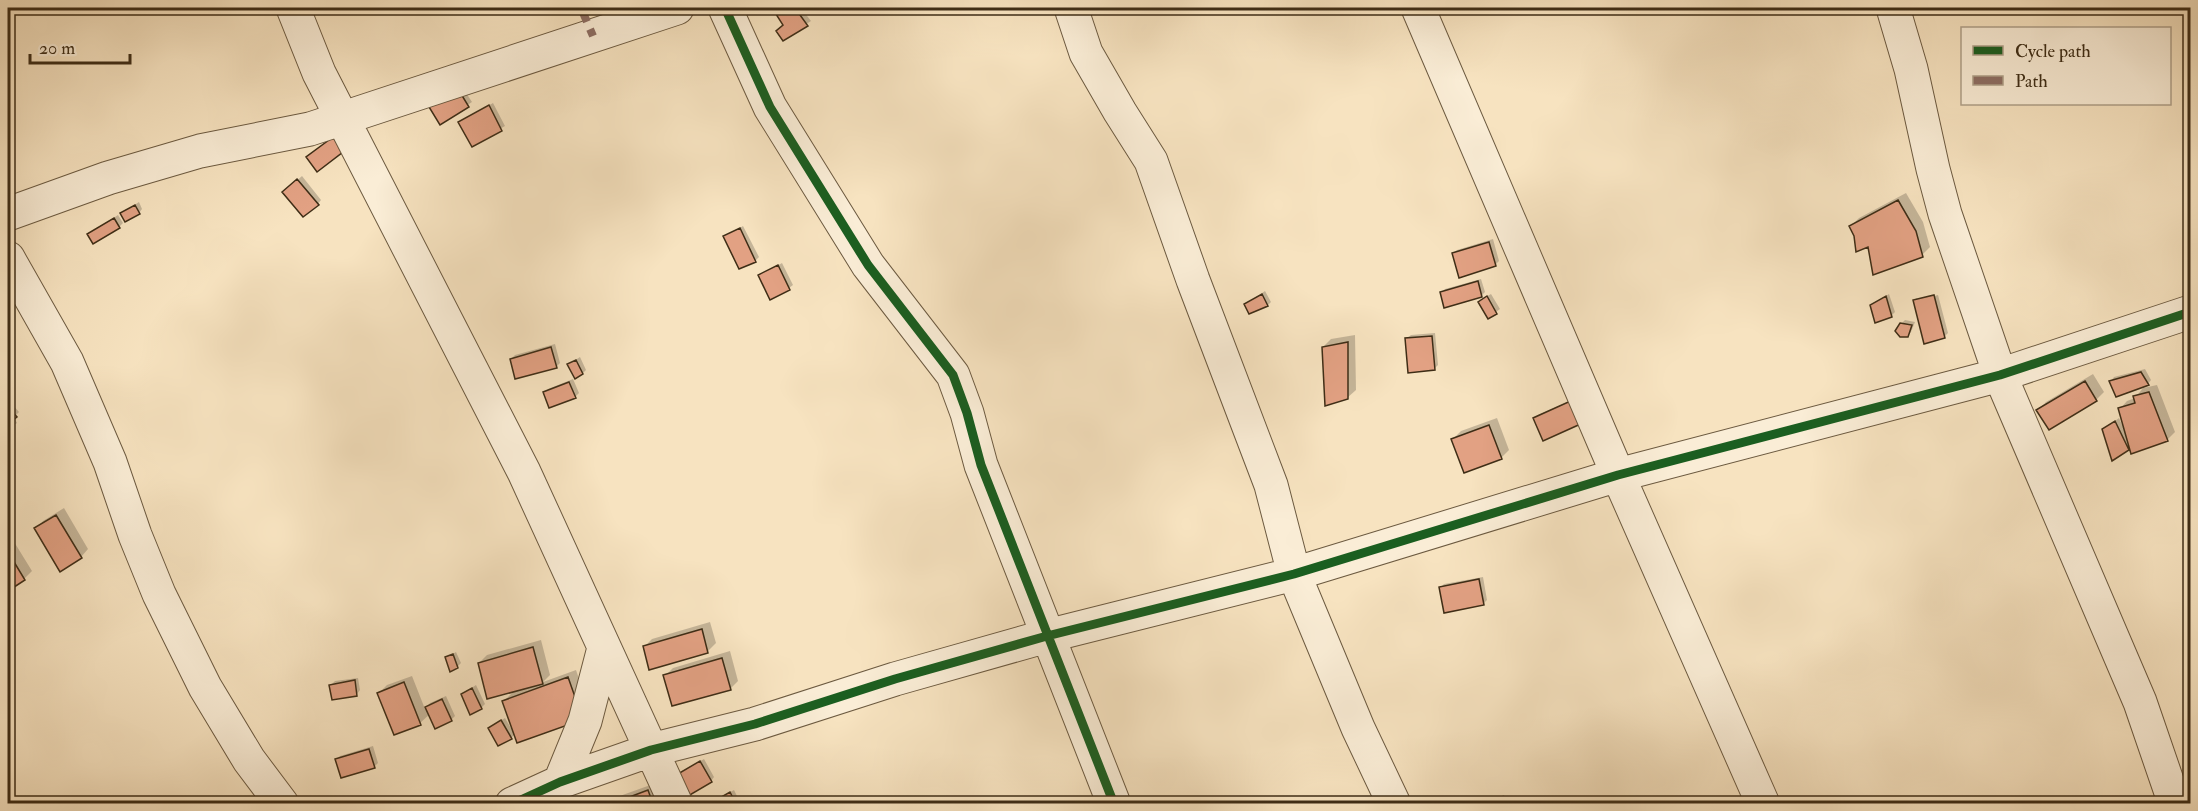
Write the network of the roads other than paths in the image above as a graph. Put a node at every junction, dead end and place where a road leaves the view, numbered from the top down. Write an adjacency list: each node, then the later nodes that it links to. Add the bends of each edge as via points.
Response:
1 (293, 8): 7 (street, via 319,74)
2 (677, 8): 7 (street)
3 (725, 8): 14 (street, via 771,107 850,237 953,375 981,465)
4 (1071, 8): 13 (street, via 1086,53 1151,161 1271,485)
5 (1418, 8): 12 (street)
6 (1893, 8): 11 (street, via 1945,214)
7 (344, 119): 8 (street, via 200,151 108,178); 15 (street, via 524,472)
8 (8, 214)
9 (8, 258): 18 (street, via 67,362 110,462 159,594 204,687 249,760)
10 (2190, 312): 11 (street)
11 (2000, 375): 12 (street); 24 (street, via 2140,702)
12 (1618, 475): 13 (street); 23 (street)
13 (1294, 574): 14 (street); 22 (street)
14 (1047, 636): 16 (street, via 755,724); 21 (street)
15 (604, 648): 16 (street); 17 (street, via 585,721)
16 (651, 750): 17 (street); 20 (street)
17 (560, 782): 19 (street)
18 (282, 804)
19 (512, 804)
20 (676, 804)
21 (1114, 804)
22 (1394, 804)
23 (1763, 804)
24 (2175, 804)

